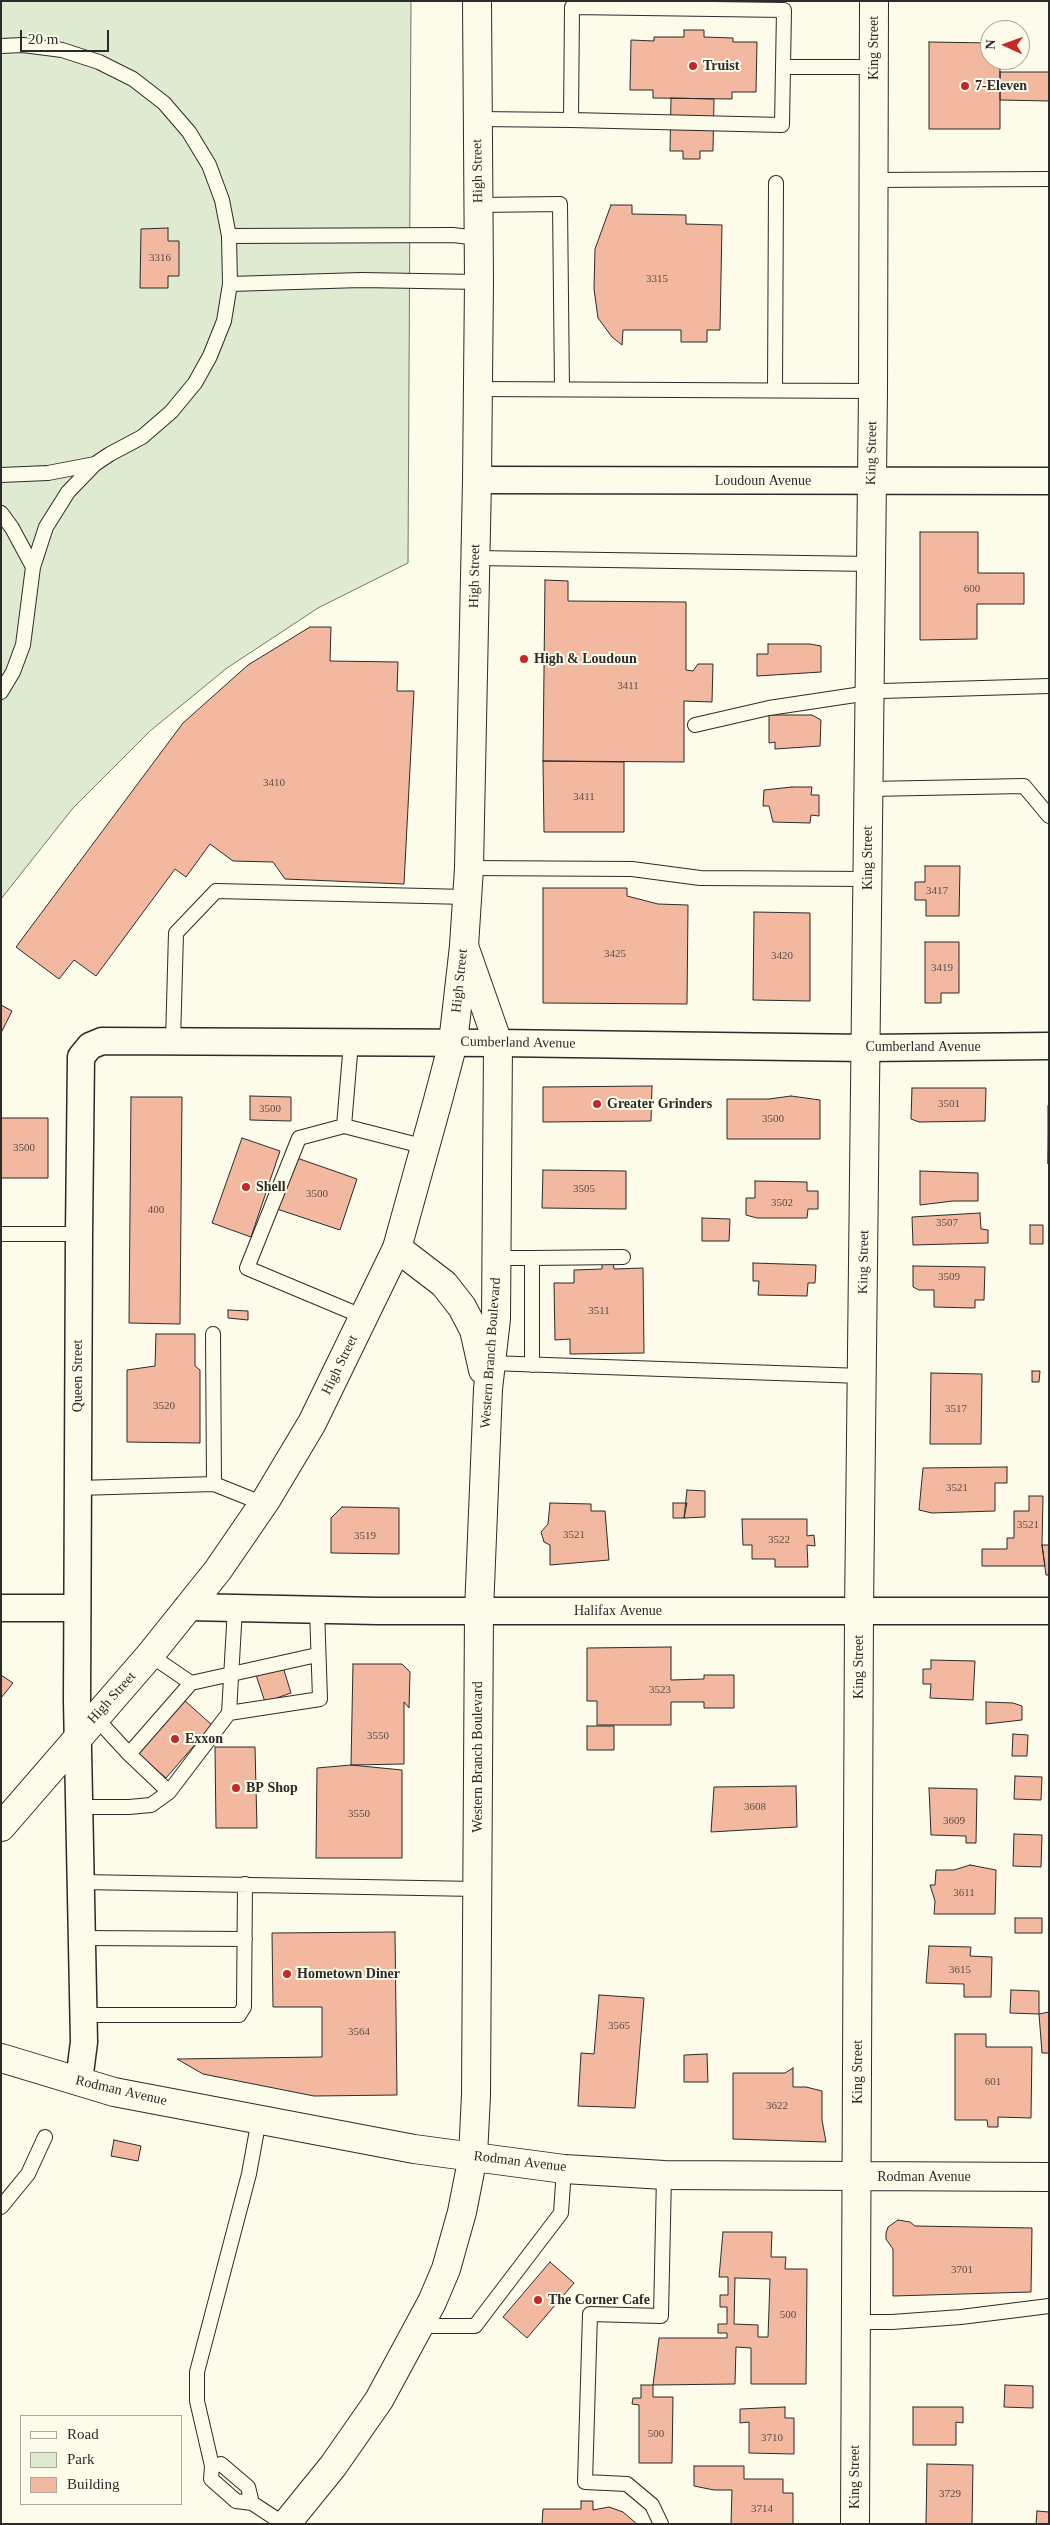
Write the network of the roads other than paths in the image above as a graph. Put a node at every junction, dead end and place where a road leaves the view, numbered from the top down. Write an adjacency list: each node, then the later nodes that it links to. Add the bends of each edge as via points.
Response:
1 (478, 1): 6 (street, High Street)
2 (874, 1): 5 (street, King Street)
3 (1, 46): 12 (lane, via 62,50 99,62 133,79 164,103 189,132 209,165 222,200)
4 (783, 66): 5 (lane); 7 (lane, via 782,125); 7 (lane, via 784,10 572,7)
5 (874, 66): 9 (street, King Street)
6 (477, 119): 7 (lane); 11 (street, High Street)
7 (571, 120)
8 (1049, 179): 9 (lane)
9 (873, 180): 19 (street, King Street)
10 (776, 183): 18 (lane)
11 (478, 205): 13 (street, High Street); 17 (lane, via 560,204)
12 (229, 236): 13 (lane, via 454,235); 15 (lane)
13 (478, 238): 14 (street, High Street)
14 (479, 282): 15 (lane, via 361,280); 16 (street, High Street)
15 (230, 284): 20 (lane, via 224,320 210,356 195,382 171,412 142,436)
16 (478, 389): 17 (lane); 22 (street, High Street)
17 (562, 389): 18 (lane)
18 (775, 390): 19 (lane)
19 (873, 391): 23 (street, King Street)
20 (95, 464): 21 (lane, via 48,473); 28 (lane, via 68,492 46,527)
21 (1, 475)
22 (477, 480): 23 (street, Loudoun Avenue); 26 (street, High Street)
23 (872, 481): 24 (street, Loudoun Avenue); 27 (street, King Street)
24 (1049, 481)
25 (1, 513): 28 (lane)
26 (476, 558): 27 (lane); 35 (street, High Street)
27 (871, 564): 31 (street, King Street)
28 (32, 566): 30 (lane, via 23,644 13,672)
29 (1049, 686): 31 (lane)
30 (1, 692)
31 (870, 693): 32 (lane, via 770,708); 33 (street, King Street)
32 (695, 725)
33 (869, 789): 34 (lane, via 1024,786); 36 (street, King Street)
34 (1049, 816)
35 (469, 868): 36 (lane, via 632,868 700,878); 37 (street, High Street)
36 (868, 879): 44 (street, King Street)
37 (467, 897): 38 (street, High Street); 39 (lane, via 216,891 176,933)
38 (464, 946): 41 (street, High Street); 42 (street, Western Branch Boulevard)
39 (173, 1041): 40 (street, Cumberland Avenue); 46 (street, Cumberland Avenue, via 102,1041 90,1046 81,1058)
40 (351, 1042): 41 (street, Cumberland Avenue); 45 (lane)
41 (453, 1042): 42 (street, Cumberland Avenue); 47 (street, High Street)
42 (498, 1042): 44 (street, Cumberland Avenue); 52 (street, Western Branch Boulevard)
43 (1049, 1046): 44 (street, Cumberland Avenue)
44 (866, 1048): 58 (street, King Street)
45 (344, 1126): 47 (lane); 54 (lane, via 298,1138 246,1268)
46 (80, 1145): 49 (street, Queen Street)
47 (426, 1147): 50 (street, High Street)
48 (1, 1234): 49 (lane)
49 (79, 1234): 60 (street, Queen Street)
50 (397, 1248): 54 (street, High Street); 57 (street, via 444,1284 462,1307 474,1330)
51 (623, 1257): 53 (lane)
52 (497, 1258): 53 (lane); 57 (street, Western Branch Boulevard, via 496,1319)
53 (532, 1258): 56 (lane)
54 (364, 1317): 61 (street, High Street, via 312,1423)
55 (213, 1334): 59 (lane)
56 (532, 1365): 57 (lane); 58 (lane)
57 (489, 1376): 67 (street, Western Branch Boulevard)
58 (862, 1376): 68 (street, King Street)
59 (214, 1484): 60 (lane); 61 (lane)
60 (78, 1488): 64 (street, Queen Street)
61 (264, 1504): 62 (street, High Street)
62 (188, 1607): 65 (street, Halifax Avenue); 71 (street, High Street)
63 (1, 1608): 64 (street)
64 (78, 1608): 75 (street, Queen Street)
65 (235, 1608): 66 (street, Halifax Avenue); 72 (lane)
66 (317, 1609): 67 (street, Halifax Avenue); 70 (lane)
67 (479, 1611): 68 (street, Halifax Avenue); 82 (street, Western Branch Boulevard)
68 (859, 1611): 69 (street, Halifax Avenue); 93 (street, King Street)
69 (1049, 1611)
70 (317, 1655): 72 (lane); 74 (lane, via 320,1699)
71 (150, 1656): 73 (lane); 75 (street, High Street)
72 (230, 1675): 73 (lane); 74 (lane)
73 (191, 1683): 76 (lane)
74 (229, 1713): 77 (lane)
75 (86, 1727): 76 (lane); 78 (street, Queen Street); 79 (street, High Street)
76 (129, 1754): 77 (lane)
77 (169, 1792): 78 (lane, via 151,1805)
78 (79, 1807): 80 (street, Queen Street)
79 (1, 1827)
80 (81, 1882): 81 (lane); 83 (street, Queen Street)
81 (245, 1884): 82 (lane); 84 (lane)
82 (478, 1889): 90 (street, Western Branch Boulevard, via 476,2095)
83 (82, 1938): 84 (lane); 85 (street, Queen Street)
84 (245, 1939): 85 (lane, via 244,2008 238,2015)
85 (83, 2015): 87 (street, Queen Street, via 84,2042)
86 (1, 2058): 87 (street, Rodman Avenue)
87 (78, 2081): 88 (street, Rodman Avenue, via 114,2092)
88 (259, 2119): 90 (street, Rodman Avenue, via 414,2149); 99 (lane, via 249,2174 197,2372 197,2401 212,2466 221,2464 248,2487 252,2502)
89 (45, 2138): 95 (lane, via 28,2174)
90 (472, 2156): 91 (street, Rodman Avenue); 98 (street, Western Branch Boulevard, via 462,2212 446,2269)
91 (564, 2169): 92 (street, Rodman Avenue); 98 (lane, via 561,2212 476,2326)
92 (664, 2175): 93 (street, Rodman Avenue); 100 (lane, via 661,2316 590,2314 585,2482 627,2484 652,2506)
93 (858, 2177): 94 (street, Rodman Avenue); 97 (street, King Street)
94 (1049, 2177)
95 (1, 2207)
96 (1049, 2306): 97 (lane, via 912,2321)
97 (856, 2322): 101 (street, King Street)
98 (419, 2326): 99 (street, Western Branch Boulevard, via 379,2400 334,2466)
99 (285, 2524)
100 (661, 2524)
101 (855, 2524)

